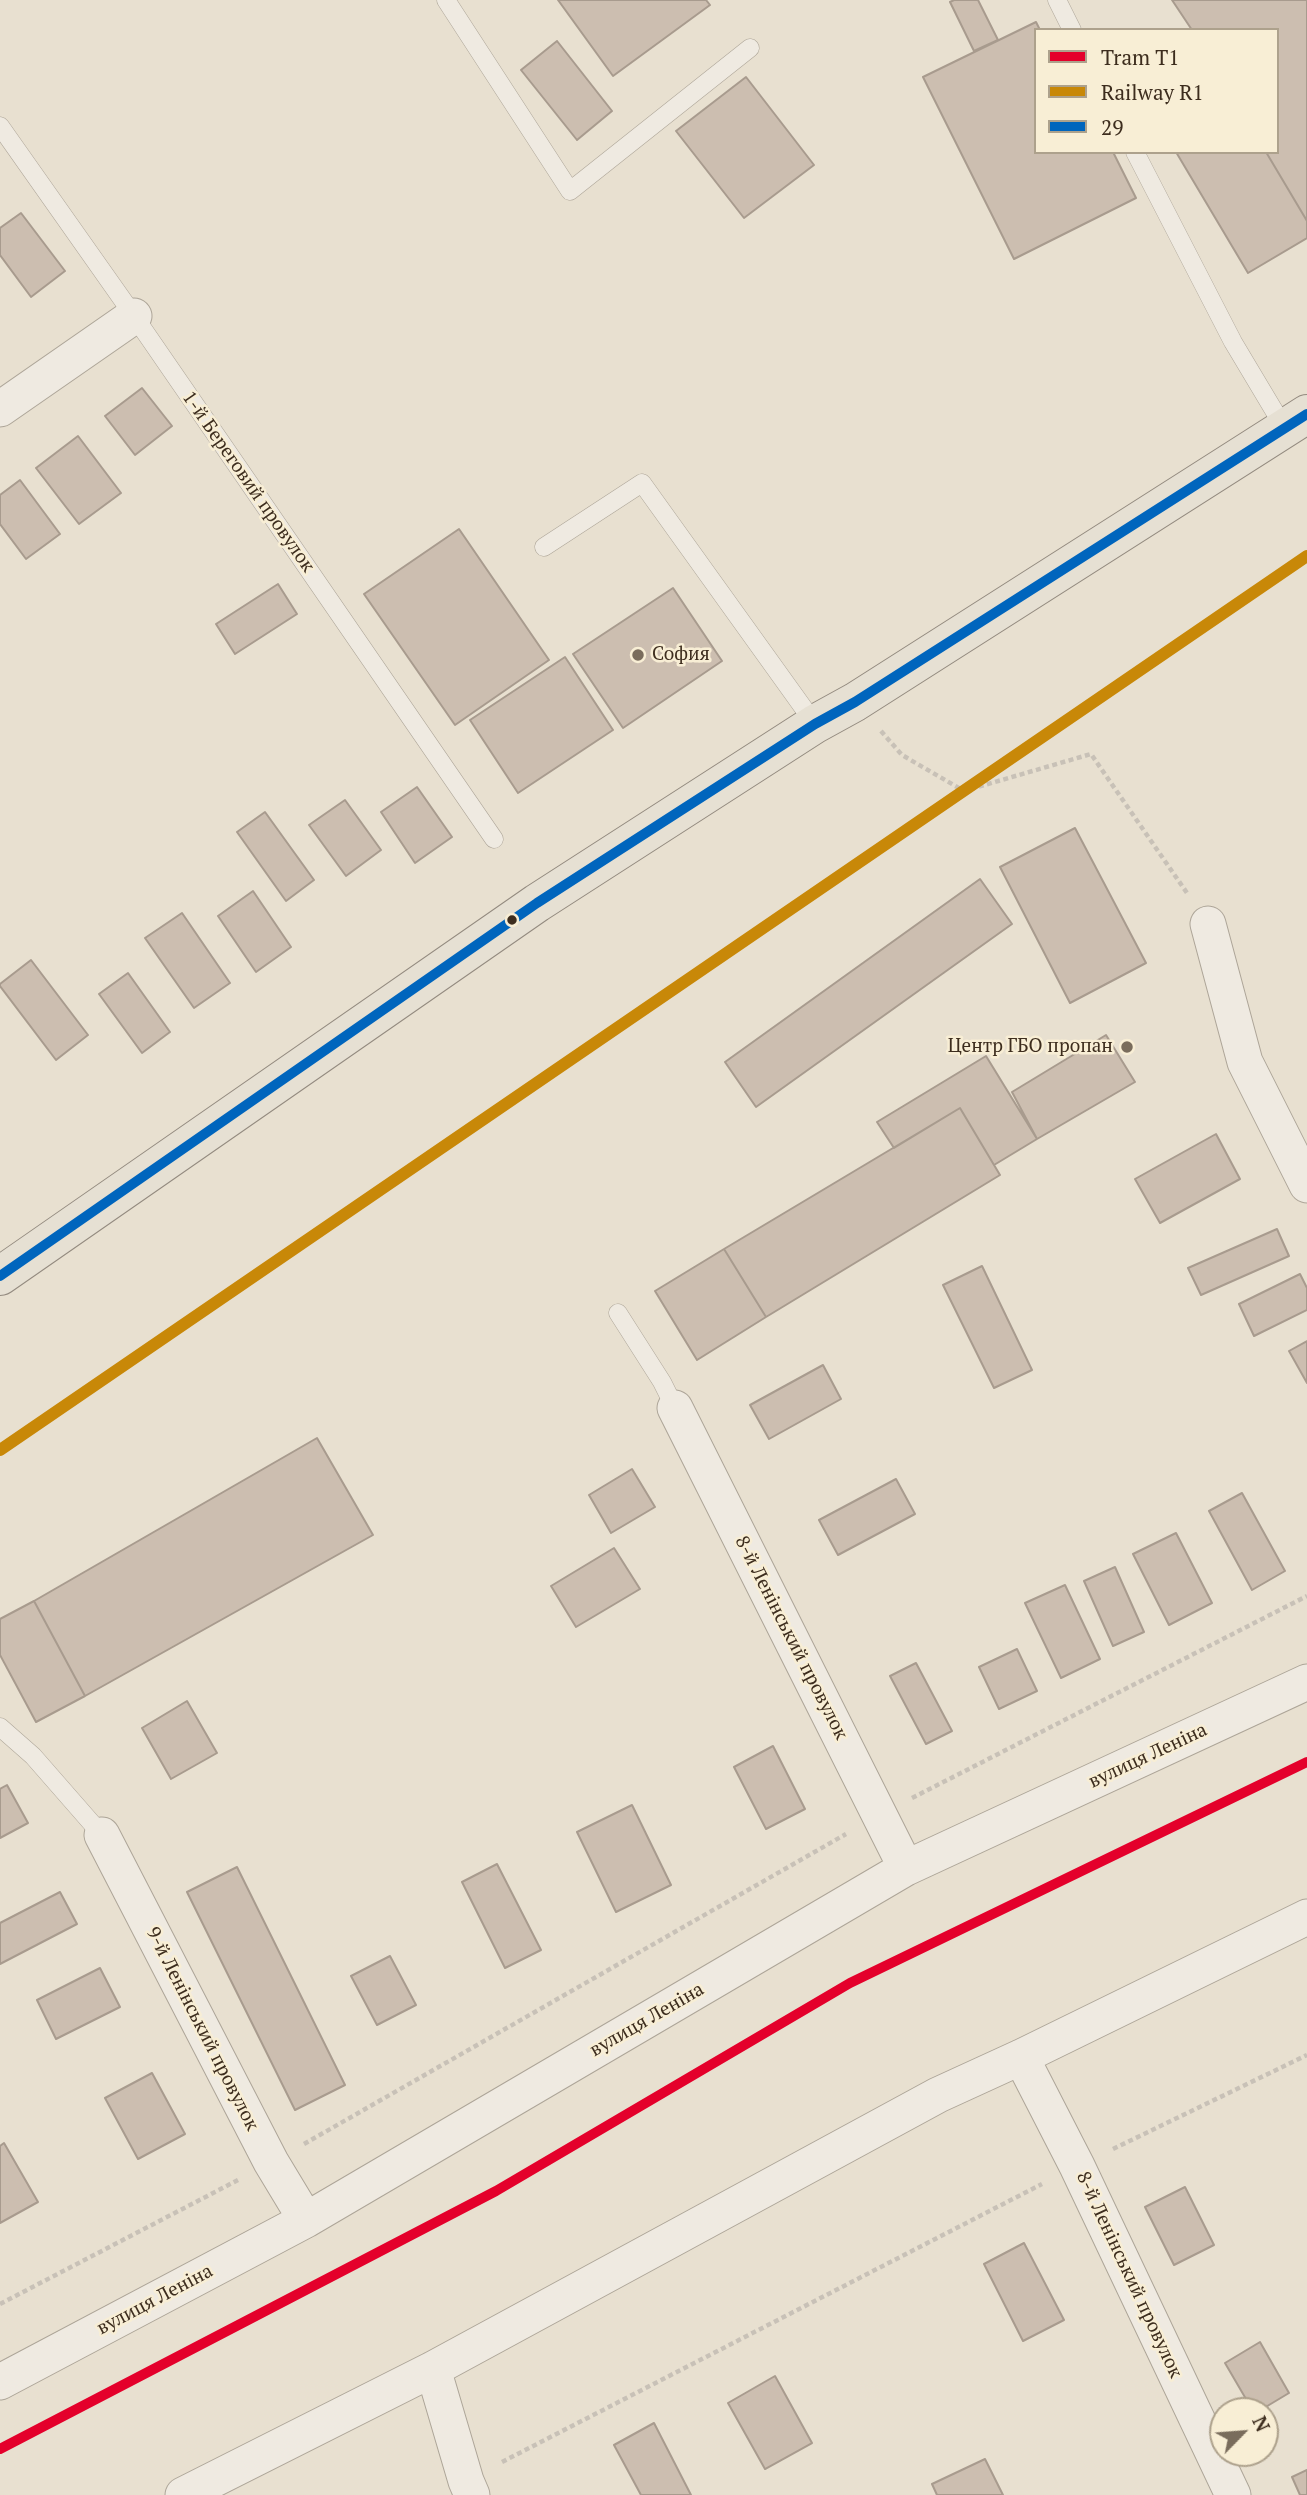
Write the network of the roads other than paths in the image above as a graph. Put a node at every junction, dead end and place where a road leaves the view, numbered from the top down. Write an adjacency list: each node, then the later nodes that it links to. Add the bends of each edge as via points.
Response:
1 (446, 0): 4 (lane, via 570,191)
2 (1057, 0): 3 (lane)
3 (1071, 28)
4 (750, 48)
5 (0, 126): 7 (lane, 1-й Береговий провулок)
6 (1136, 154): 9 (lane, via 1233,342)
7 (134, 316): 8 (street); 12 (lane, 1-й Береговий провулок)
8 (0, 409)
9 (1296, 422): 11 (main road)
10 (544, 547): 11 (lane, via 642,483)
11 (815, 724): 15 (main road, via 537,903)
12 (494, 839)
13 (1208, 924): 14 (street, via 1245,1062)
14 (1307, 1185)
15 (0, 1276)
16 (618, 1313): 17 (lane)
17 (675, 1408): 21 (street, 8-й Ленінський провулок)
18 (1307, 1682): 21 (street, вулиця Леніна)
19 (0, 1727): 20 (lane, via 33,1756)
20 (102, 1835): 24 (street, 9-й Ленінський провулок, via 271,2162)
21 (906, 1868): 24 (street, вулиця Леніна)
22 (1307, 1917): 23 (street)
23 (1021, 2057): 25 (street, via 938,2095); 29 (street, 8-й Ленінський провулок)
24 (306, 2220): 26 (street, вулиця Леніна)
25 (433, 2369): 27 (street); 28 (street)
26 (0, 2382)
27 (469, 2488)
28 (183, 2495)
29 (1233, 2495)

